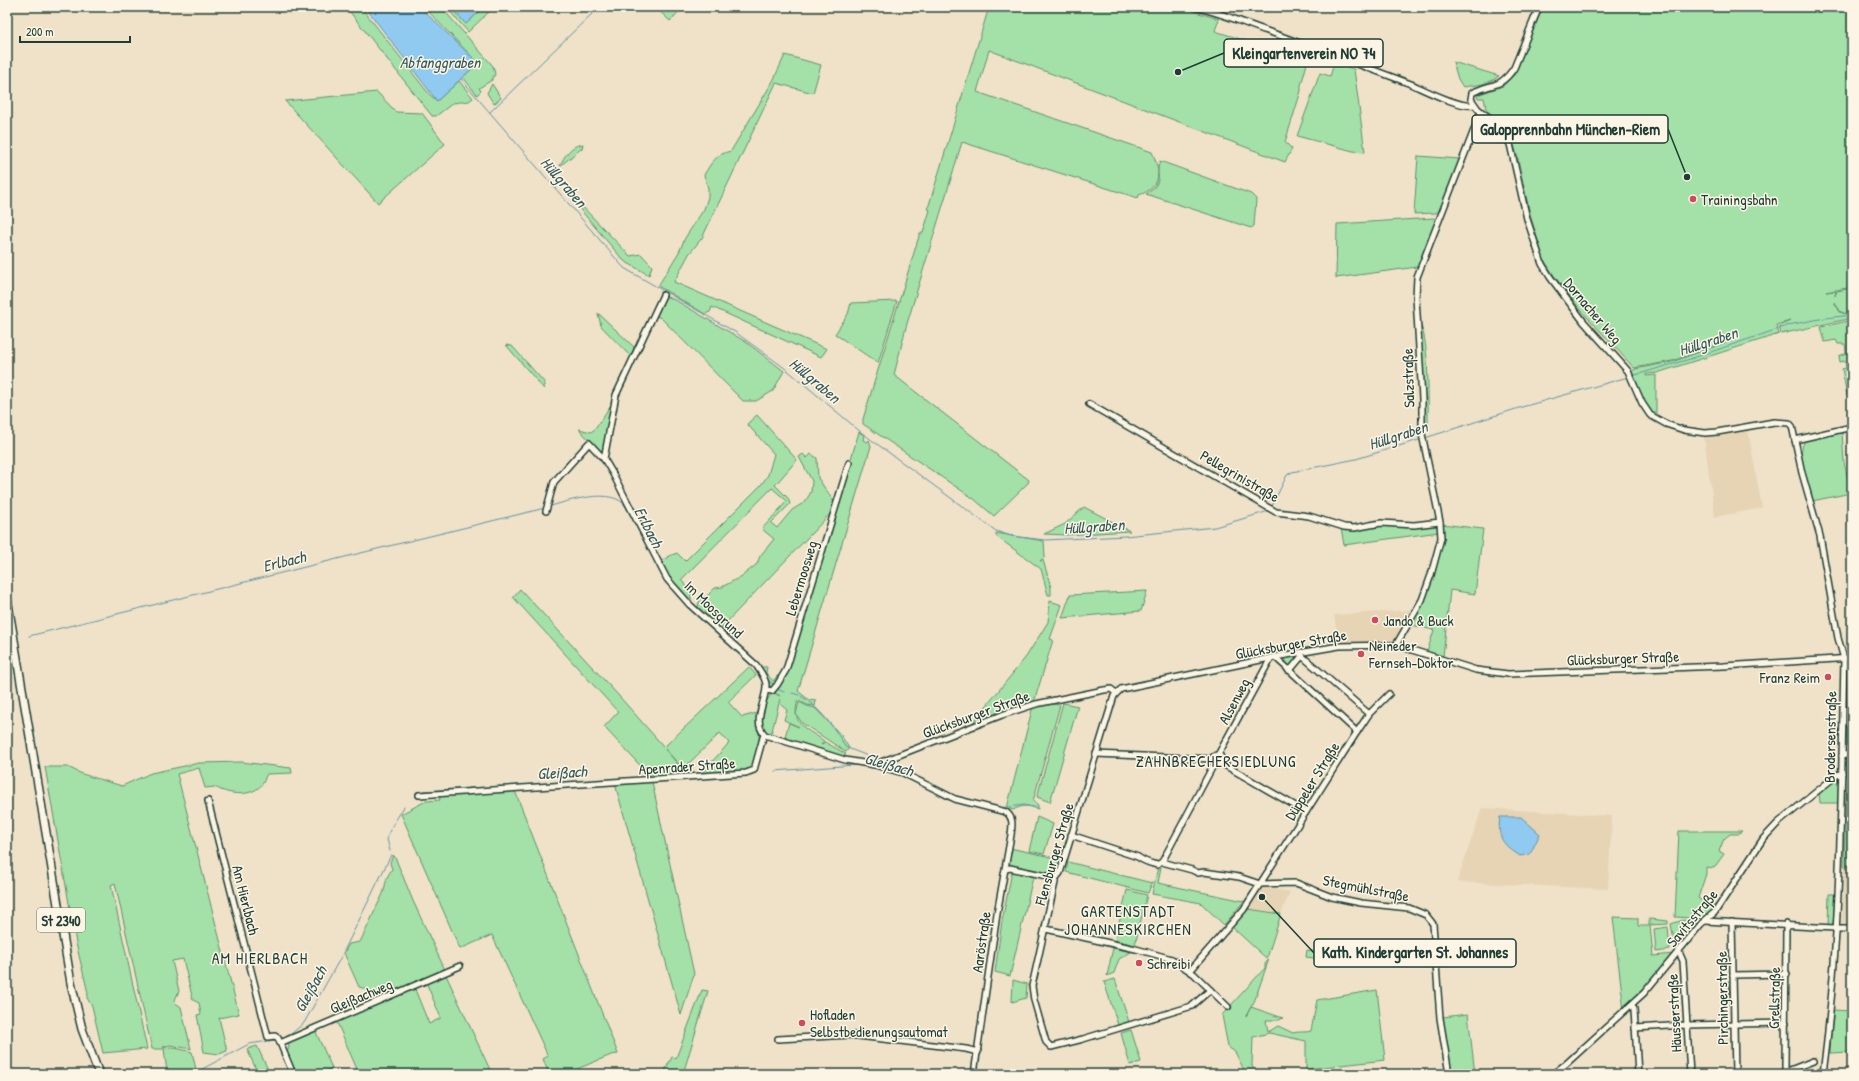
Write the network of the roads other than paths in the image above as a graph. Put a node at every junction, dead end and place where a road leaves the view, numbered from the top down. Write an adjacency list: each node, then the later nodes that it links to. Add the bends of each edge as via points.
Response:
1 (1195, 7): 3 (street, via 1318,49 1449,100)
2 (1539, 7): 3 (street, Dornacher Weg, via 1514,68 1496,86 1470,96)
3 (1474, 105): 4 (street, Dornacher Weg)
4 (1481, 112): 7 (street, Dornacher Weg, via 1497,124 1510,144 1527,219 1542,264 1584,322 1629,373 1646,410 1654,419 1684,430 1704,433); 13 (street, Salzstraße, via 1417,277 1422,436)
5 (664, 295): 10 (street, via 616,395)
6 (1089, 404): 13 (street, Pellegrinistraße, via 1272,510 1309,516 1354,528 1381,523 1414,525)
7 (1774, 422): 9 (street, Brodersenstraße, via 1789,422)
8 (1852, 427): 9 (street)
9 (1795, 440): 23 (street, Brodersenstraße, via 1820,536)
10 (604, 459): 12 (street, Im Moosgrund, via 589,443 554,482); 25 (street, Im Moosgrund, via 667,579 690,605 756,665 763,676)
11 (849, 463): 25 (street, Lebermoosweg, via 786,670 776,687 772,691)
12 (546, 511)
13 (1440, 522): 19 (street, Salzstraße, via 1441,538 1431,575 1422,600)
14 (7, 598): 15 (main road, St 2340)
15 (11, 624): 16 (street); 17 (main road, St 2340)
16 (7, 636)
17 (15, 644): 18 (street); 70 (main road, St 2340, via 71,983 82,1029)
18 (7, 645)
19 (1396, 645): 20 (street, Glücksburger Straße, via 1339,646); 23 (street, Glücksburger Straße, via 1476,670 1508,674)
20 (1302, 654): 21 (street, Glücksburger Straße); 24 (street); 28 (street)
21 (1273, 657): 24 (street); 26 (street, Glücksburger Straße, via 1126,687); 33 (street, Alsenweg)
22 (1852, 658): 23 (street, Glücksburger Straße)
23 (1844, 659): 34 (street, Brodersenstraße)
24 (1288, 670): 29 (street)
25 (766, 690): 30 (street, via 759,720)
26 (1116, 693): 32 (street, Flensburger Straße); 37 (street, Glücksburger Straße, via 1104,690 1036,704)
27 (1389, 694): 28 (street, Düppeler Straße)
28 (1369, 714): 29 (street, Düppeler Straße)
29 (1357, 732): 41 (street, Düppeler Straße)
30 (764, 734): 37 (street, via 845,760); 39 (street, Apenrader Straße, via 754,770 746,773)
31 (1852, 753): 34 (street)
32 (1096, 754): 35 (street); 42 (street, Flensburger Straße)
33 (1218, 755): 35 (street, Alsenweg, via 1214,756); 36 (street)
34 (1842, 756): 38 (street, Brodersenstraße)
35 (1213, 762): 36 (street); 43 (street, Alsenweg)
36 (1221, 763): 41 (street)
37 (875, 765): 44 (street, Aaröstraße, via 903,772 955,800 1010,815 1012,829)
38 (1842, 773): 47 (street, Savitsstraße, via 1783,819 1763,839 1723,900); 50 (street, Brodersenstraße)
39 (419, 795)
40 (208, 801): 66 (street, Am Hierlbach, via 268,1037 275,1036)
41 (1306, 812): 46 (street, Düppeler Straße)
42 (1072, 835): 43 (street, via 1138,857 1144,862 1157,865); 45 (street, Flensburger Straße, via 1060,873)
43 (1162, 862): 46 (street, via 1198,873 1239,877)
44 (1006, 869): 45 (street); 67 (street, Aaröstraße, via 997,914)
45 (1056, 878): 51 (street, Flensburger Straße)
46 (1260, 884): 55 (street, Düppeler Straße, via 1244,909); 73 (street, Stegmühlstraße, via 1296,883 1332,897 1409,908 1421,912 1430,919 1434,932 1440,1018)
47 (1705, 921): 48 (street); 53 (street, Savitsstraße)
48 (1732, 922): 49 (street); 57 (street, Pirchingerstraße)
49 (1786, 924): 50 (street); 56 (street, Grellstraße)
50 (1835, 928): 52 (street); 78 (street, Brodersenstraße)
51 (1046, 929): 55 (street, via 1172,959); 58 (street, Flensburger Straße, via 1032,986 1046,1042 1051,1047 1192,1006)
52 (1852, 929)
53 (1679, 952): 59 (street, Savitsstraße); 63 (street, Häusserstraße, via 1683,961)
54 (460, 966): 66 (street, Gleißachweg)
55 (1190, 971): 58 (street)
56 (1787, 974): 57 (street); 61 (street, Grellstraße)
57 (1733, 975): 62 (street, Pirchingerstraße)
58 (1210, 990): 60 (street)
59 (1632, 1005): 64 (street); 74 (street, Savitsstraße)
60 (1228, 1007)
61 (1786, 1023): 62 (street); 69 (street, Grellstraße)
62 (1734, 1024): 63 (street); 77 (street, Pirchingerstraße)
63 (1687, 1025): 64 (street); 76 (street, Häusserstraße)
64 (1635, 1028): 75 (street)
65 (778, 1039): 67 (street, via 850,1035)
66 (279, 1040): 71 (street)
67 (978, 1052): 72 (street, Aaröstraße)
68 (1813, 1061): 69 (street)
69 (1782, 1073)
70 (99, 1074)
71 (293, 1074)
72 (974, 1074)
73 (1449, 1074)
74 (1553, 1074)
75 (1638, 1074)
76 (1690, 1074)
77 (1735, 1074)
78 (1823, 1074)

